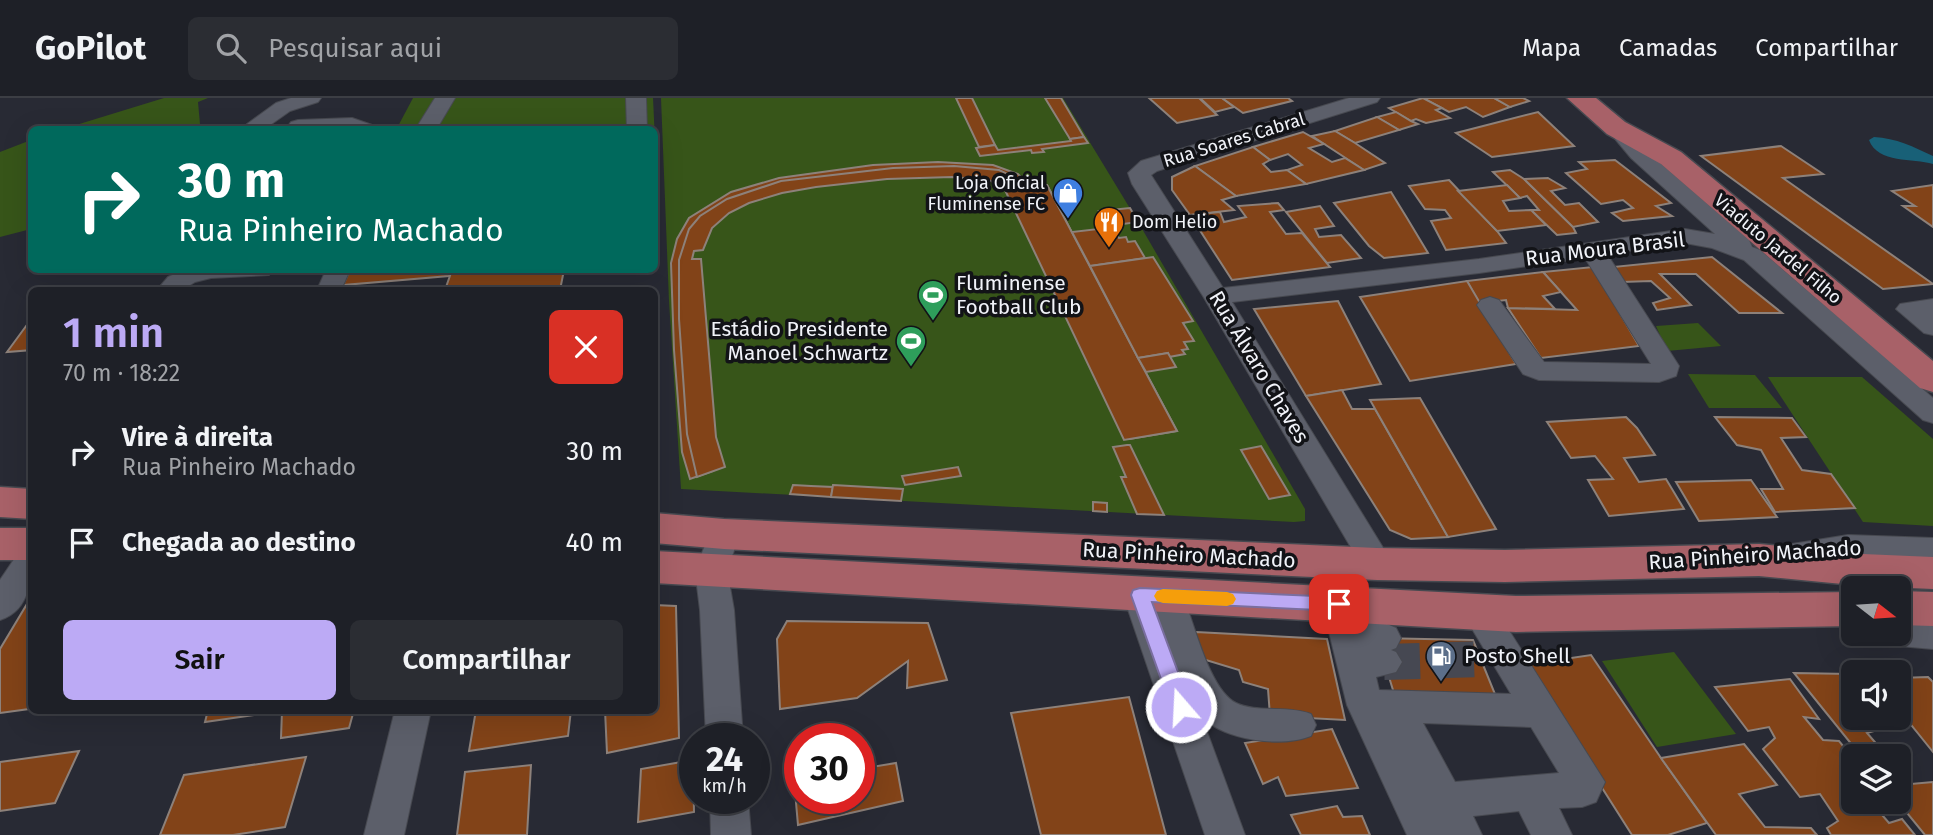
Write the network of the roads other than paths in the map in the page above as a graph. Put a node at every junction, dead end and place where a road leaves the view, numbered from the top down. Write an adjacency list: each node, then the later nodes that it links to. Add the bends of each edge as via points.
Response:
1 (311, 98): 6 (street, via 283,107)
2 (445, 98): 9 (street)
3 (636, 98): 10 (street)
4 (1370, 98): 11 (street, Rua Soares Cabral, via 1149,166)
5 (1580, 98): 13 (main road, Viaduto Jardel Filho, via 1616,128 1671,158)
6 (255, 126)
7 (299, 126): 8 (street)
8 (357, 126)
9 (428, 126)
10 (637, 126)
11 (1139, 173): 16 (street, Rua Álvaro Chaves)
12 (1592, 250): 13 (street, Rua Moura Brasil, via 1685,236); 16 (street, Rua Moura Brasil); 18 (street, via 1666,370 1539,371)
13 (1764, 252): 20 (main road, Viaduto Jardel Filho); 21 (street, Rua Moura Brasil)
14 (201, 273): 15 (street)
15 (171, 287)
16 (1216, 296): 31 (street, Rua Álvaro Chaves)
17 (1913, 302): 19 (street)
18 (1490, 304)
19 (1933, 327)
20 (1933, 380)
21 (1933, 413)
22 (0, 502): 23 (main road)
23 (28, 504)
24 (658, 529): 28 (main road, Rua Pinheiro Machado)
25 (0, 544): 26 (main road)
26 (28, 544)
27 (1933, 550): 29 (street, Rua Pinheiro Machado, via 1848,547)
28 (718, 552): 31 (main road, Rua Pinheiro Machado); 32 (main road, Rua Pinheiro Machado); 36 (main road, Rua Pinheiro Machado); 46 (street)
29 (1759, 560): 31 (main road, Rua Pinheiro Machado); 35 (main road)
30 (28, 564): 38 (street)
31 (1377, 564)
32 (658, 566)
33 (1933, 573): 34 (main road)
34 (1911, 578)
35 (1841, 585)
36 (1153, 595): 41 (main road, Rua Pinheiro Machado); 47 (street, via 1176,628 1195,672 1220,712 1239,720); 53 (street)
37 (1841, 596): 39 (main road)
38 (0, 607)
39 (1798, 610): 40 (main road, Rua Pinheiro Machado); 42 (street, Rua Pinheiro Machado)
40 (1479, 611): 41 (main road, Rua Pinheiro Machado); 44 (street, via 1494,659)
41 (1341, 612): 43 (street, via 1374,655)
42 (1841, 619)
43 (1380, 706): 44 (street); 49 (street); 54 (street)
44 (1539, 711): 48 (street, via 1586,782 1582,789)
45 (412, 714): 51 (street)
46 (724, 723)
47 (1298, 725)
48 (1529, 792): 49 (street); 56 (street)
49 (1444, 801): 55 (street)
50 (730, 814): 52 (street)
51 (384, 835)
52 (731, 835)
53 (1225, 835)
54 (1427, 835)
55 (1462, 835)
56 (1552, 835)

